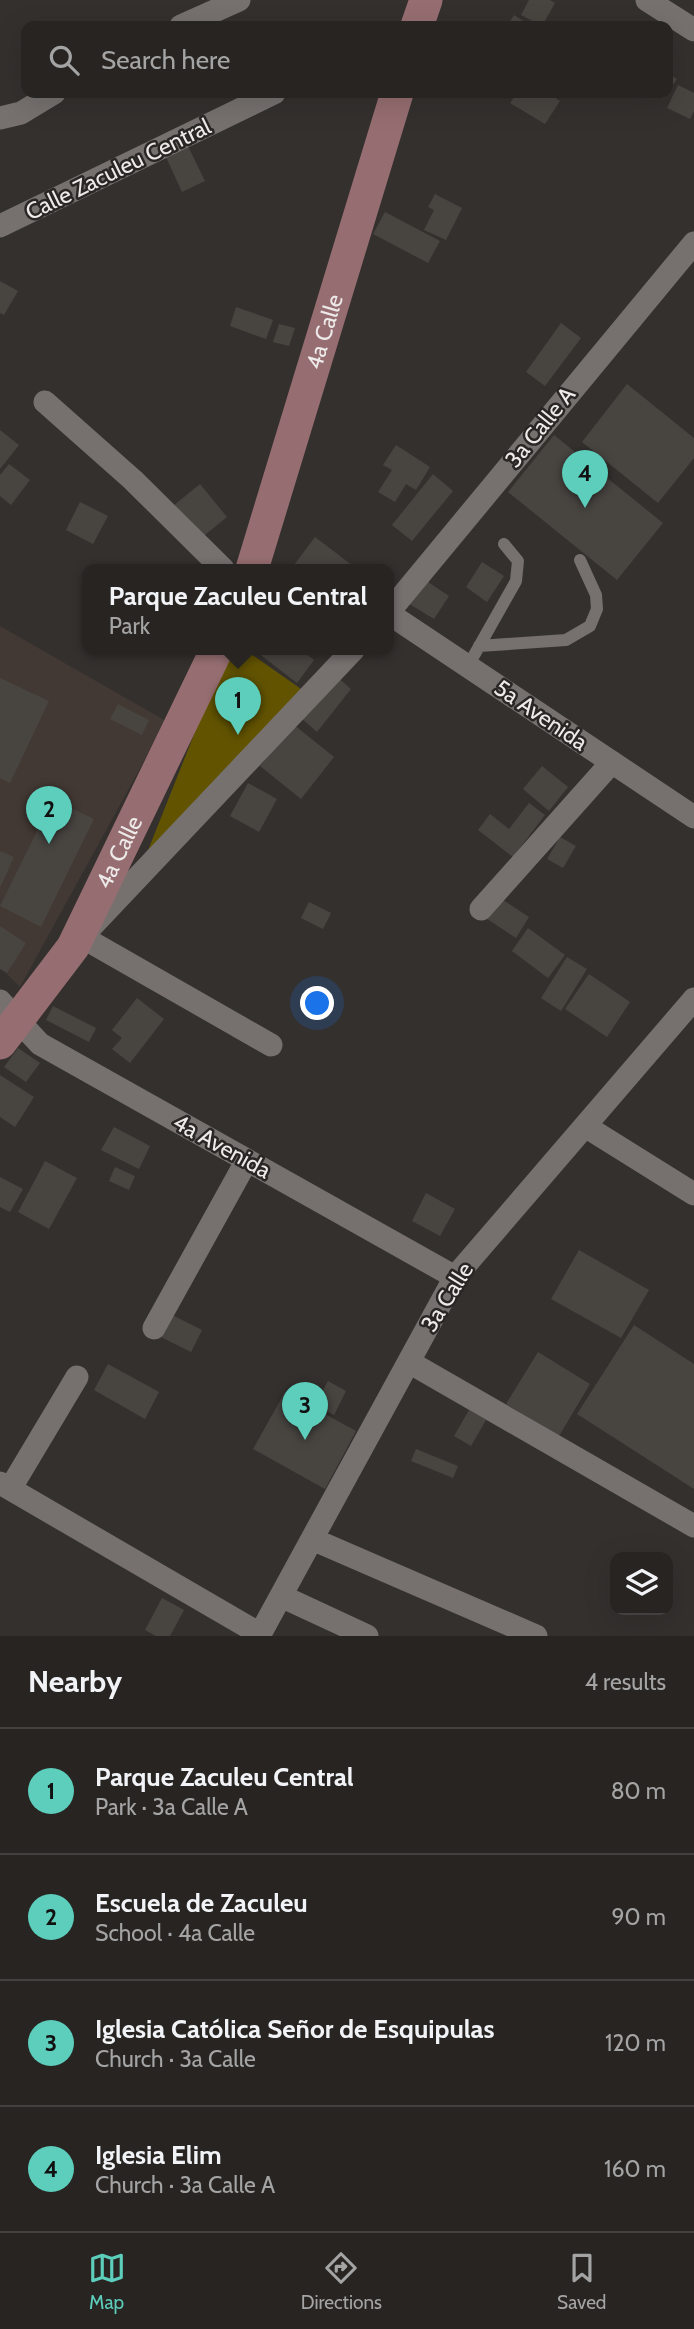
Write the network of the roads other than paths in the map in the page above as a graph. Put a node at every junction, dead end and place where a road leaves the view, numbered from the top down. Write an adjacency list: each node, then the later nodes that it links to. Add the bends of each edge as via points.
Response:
1 (647, 0): 4 (street)
2 (226, 3): 3 (street)
3 (191, 21)
4 (694, 30)
5 (46, 98): 8 (street, via 21,113)
6 (264, 98): 9 (street, Calle Zaculeu Central)
7 (395, 98): 15 (street, 4a Calle)
8 (0, 118)
9 (0, 226)
10 (694, 243): 16 (street, 3a Calle A)
11 (45, 402): 14 (street)
12 (504, 544): 18 (lane, via 518,561 516,581)
13 (580, 559): 18 (lane, via 596,595 597,609 590,626 566,640)
14 (218, 564)
15 (254, 564)
16 (394, 606)
17 (394, 617): 21 (street, 5a Avenida)
18 (479, 646): 21 (lane)
19 (214, 655): 25 (street, 4a Calle)
20 (348, 655): 25 (street)
21 (467, 666): 22 (street, 5a Avenida)
22 (612, 762): 23 (street, 5a Avenida); 24 (street)
23 (694, 817)
24 (481, 909)
25 (77, 942): 27 (street, 4a Calle); 28 (street)
26 (694, 999): 29 (street, 3a Calle)
27 (6, 1022): 30 (street, 4a Avenida)
28 (271, 1045)
29 (585, 1126): 31 (street); 32 (street, 3a Calle)
30 (247, 1160): 32 (street, 4a Avenida); 33 (street)
31 (694, 1195)
32 (455, 1276): 34 (street, 3a Calle)
33 (153, 1328)
34 (409, 1362): 37 (street); 38 (street, 3a Calle)
35 (78, 1377): 36 (street)
36 (5, 1486): 40 (street)
37 (694, 1526)
38 (312, 1539): 39 (street, 3a Calle); 42 (street)
39 (281, 1596): 40 (street, 3a Calle); 41 (street)
40 (260, 1635)
41 (367, 1636)
42 (536, 1636)

